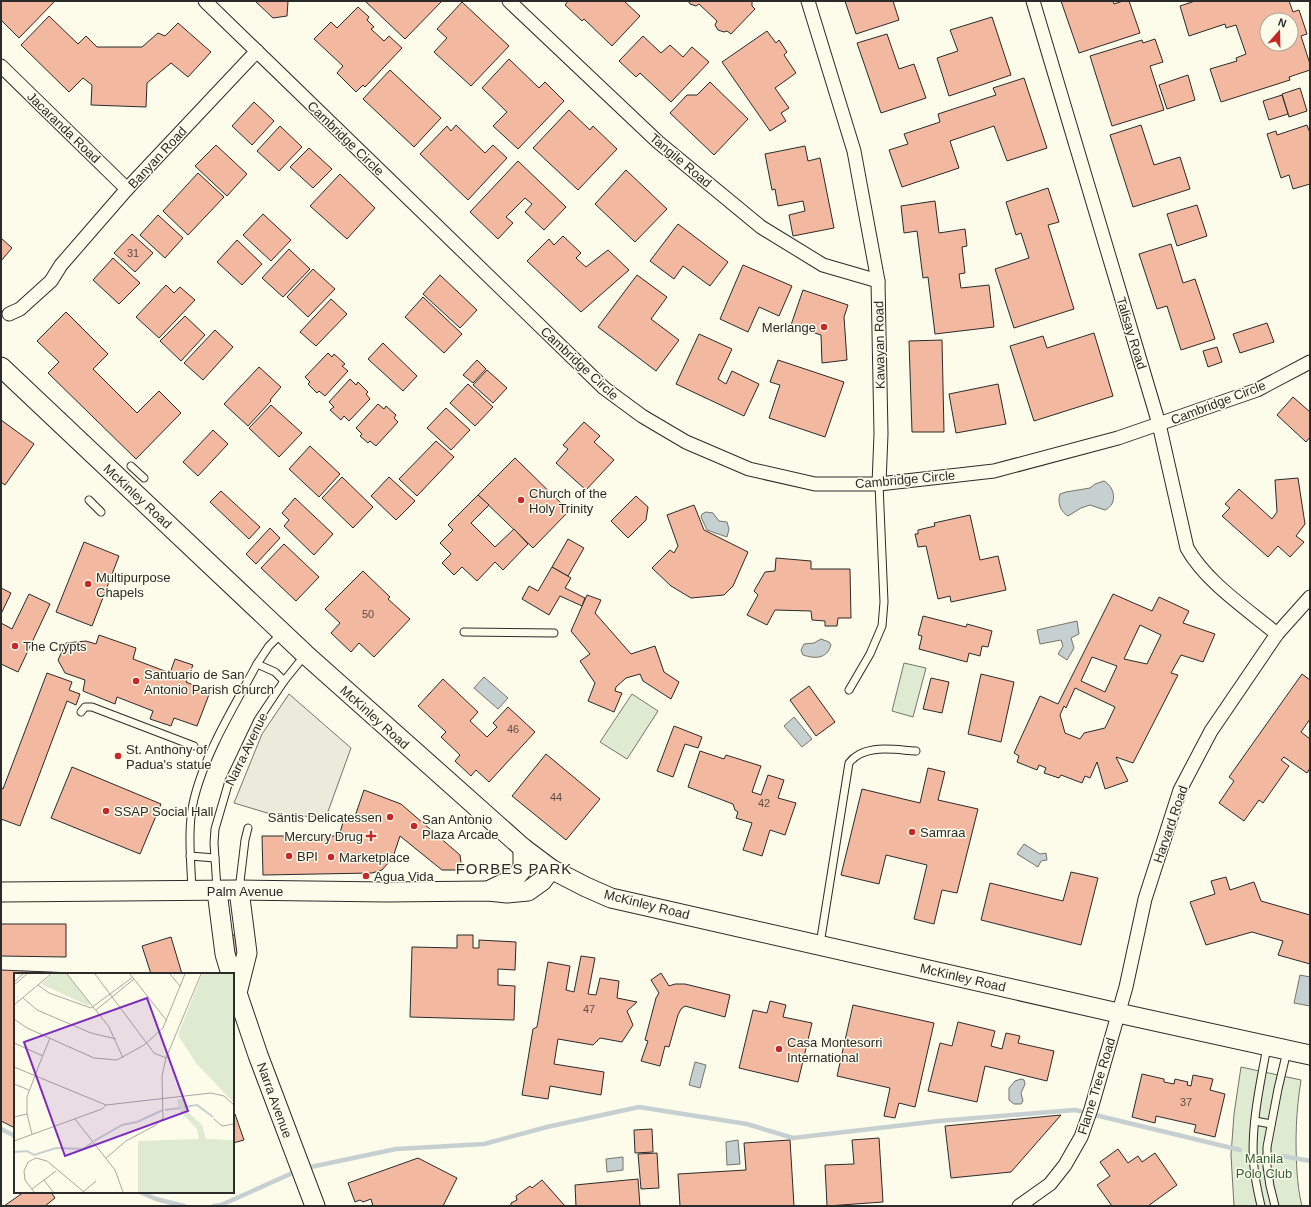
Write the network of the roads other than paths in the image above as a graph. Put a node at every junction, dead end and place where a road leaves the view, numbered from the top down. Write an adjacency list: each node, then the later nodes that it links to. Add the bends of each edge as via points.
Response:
1 (205, 1): 5 (street, Cambridge Circle)
2 (509, 1): 8 (street, Tangile Road, via 658,142 761,227 823,265)
3 (808, 1): 8 (street, Kawayan Road, via 854,151)
4 (1033, 1): 12 (street, Talisay Road)
5 (257, 51): 7 (street, Banyan Road); 15 (street, Cambridge Circle, via 604,388 642,416 686,442 750,469 814,484)
6 (1, 66): 7 (street, Jacaranda Road)
7 (127, 189): 9 (street, Banyan Road, via 61,265 51,281 20,309)
8 (878, 281): 15 (street, Kawayan Road)
9 (5, 318)
10 (1310, 362): 12 (street, Cambridge Circle, via 1257,390)
11 (1, 367): 20 (main road, McKinley Road)
12 (1159, 424): 15 (street, Cambridge Circle, via 1118,438 994,471); 22 (street, Talisay Road, via 1187,548 1206,574)
13 (131, 466): 14 (lane)
14 (144, 478)
15 (879, 484): 26 (lane, Kawayan Road, via 884,602 882,626 870,654)
16 (89, 500): 17 (lane)
17 (101, 512)
18 (1310, 597): 22 (street, Harvard Road)
19 (464, 632): 21 (lane)
20 (282, 633): 23 (main road, McKinley Road); 24 (lane)
21 (554, 633)
22 (1277, 634): 43 (street, Harvard Road, via 1211,731 1180,790 1145,899)
23 (305, 654): 25 (lane, Narra Avenue); 31 (main road, McKinley Road)
24 (257, 664): 25 (lane, via 275,672); 32 (lane, via 210,754 199,785 193,806)
25 (284, 681): 33 (lane, Narra Avenue, via 258,720 229,781 215,829)
26 (849, 690)
27 (81, 712): 28 (lane, via 86,707 92,707)
28 (194, 746)
29 (916, 751): 40 (lane, via 878,750 860,754 849,763)
30 (248, 828): 35 (lane)
31 (523, 848): 34 (main road, McKinley Road); 38 (main road, Palm Avenue, via 523,868 515,878)
32 (190, 856): 33 (lane); 36 (lane)
33 (215, 858): 37 (lane, Narra Avenue)
34 (552, 869): 38 (main road, Palm Avenue, via 542,881 528,891); 40 (main road, McKinley Road, via 611,898)
35 (239, 890): 37 (main road, Palm Avenue); 38 (main road, Palm Avenue); 42 (main road, Narra Avenue, via 247,954)
36 (192, 891): 37 (main road, Palm Avenue); 39 (main road, Palm Avenue)
37 (217, 891): 41 (main road, Narra Avenue, via 225,954)
38 (488, 891)
39 (1, 892)
40 (820, 944): 43 (main road, McKinley Road)
41 (231, 973)
42 (235, 987): 49 (main road, Narra Avenue)
43 (1118, 1013): 44 (main road, McKinley Road); 50 (street, Flame Tree Road, via 1081,1137 1065,1165 1050,1184)
44 (1268, 1045): 45 (main road, McKinley Road); 47 (lane)
45 (1288, 1049): 46 (main road, McKinley Road); 48 (lane)
46 (1310, 1054)
47 (1255, 1121): 48 (lane); 51 (lane, via 1253,1165)
48 (1271, 1124): 52 (lane, via 1267,1166)
49 (315, 1206)
50 (1019, 1206)
51 (1261, 1206)
52 (1275, 1206)

